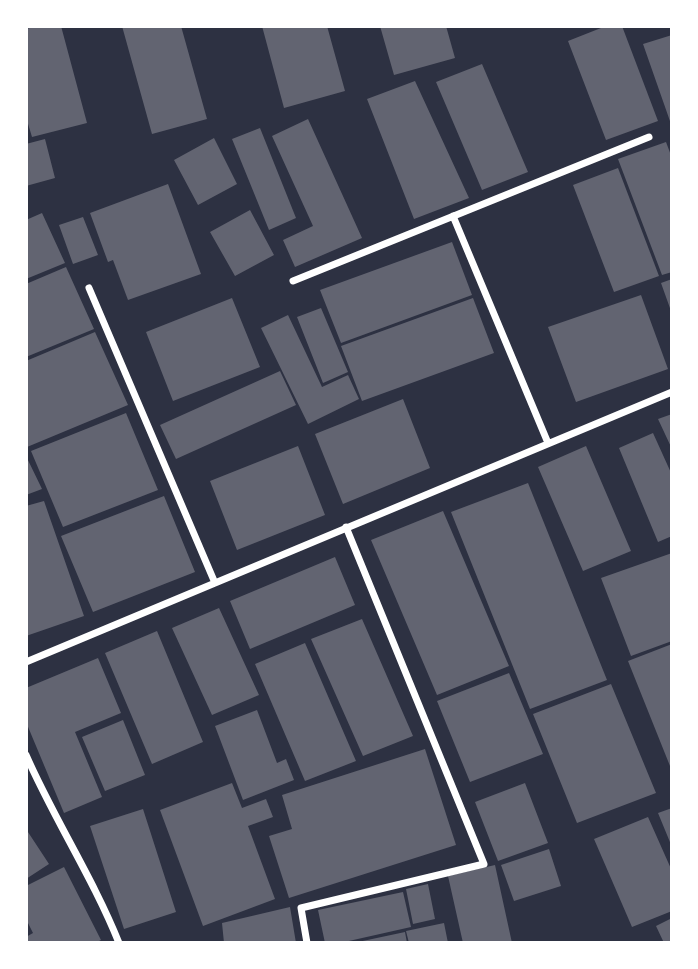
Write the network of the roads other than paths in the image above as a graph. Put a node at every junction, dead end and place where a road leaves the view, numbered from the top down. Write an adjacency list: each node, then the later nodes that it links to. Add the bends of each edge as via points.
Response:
1 (649, 137): 2 (street)
2 (453, 216): 3 (street); 6 (street)
3 (293, 281)
4 (89, 288): 8 (street)
5 (672, 392): 6 (street)
6 (548, 443): 7 (street)
7 (346, 527): 8 (street); 12 (street, via 484,864 300,908)
8 (215, 583): 9 (street)
9 (26, 662)
10 (26, 754): 11 (street)
11 (119, 943)
12 (307, 943)

